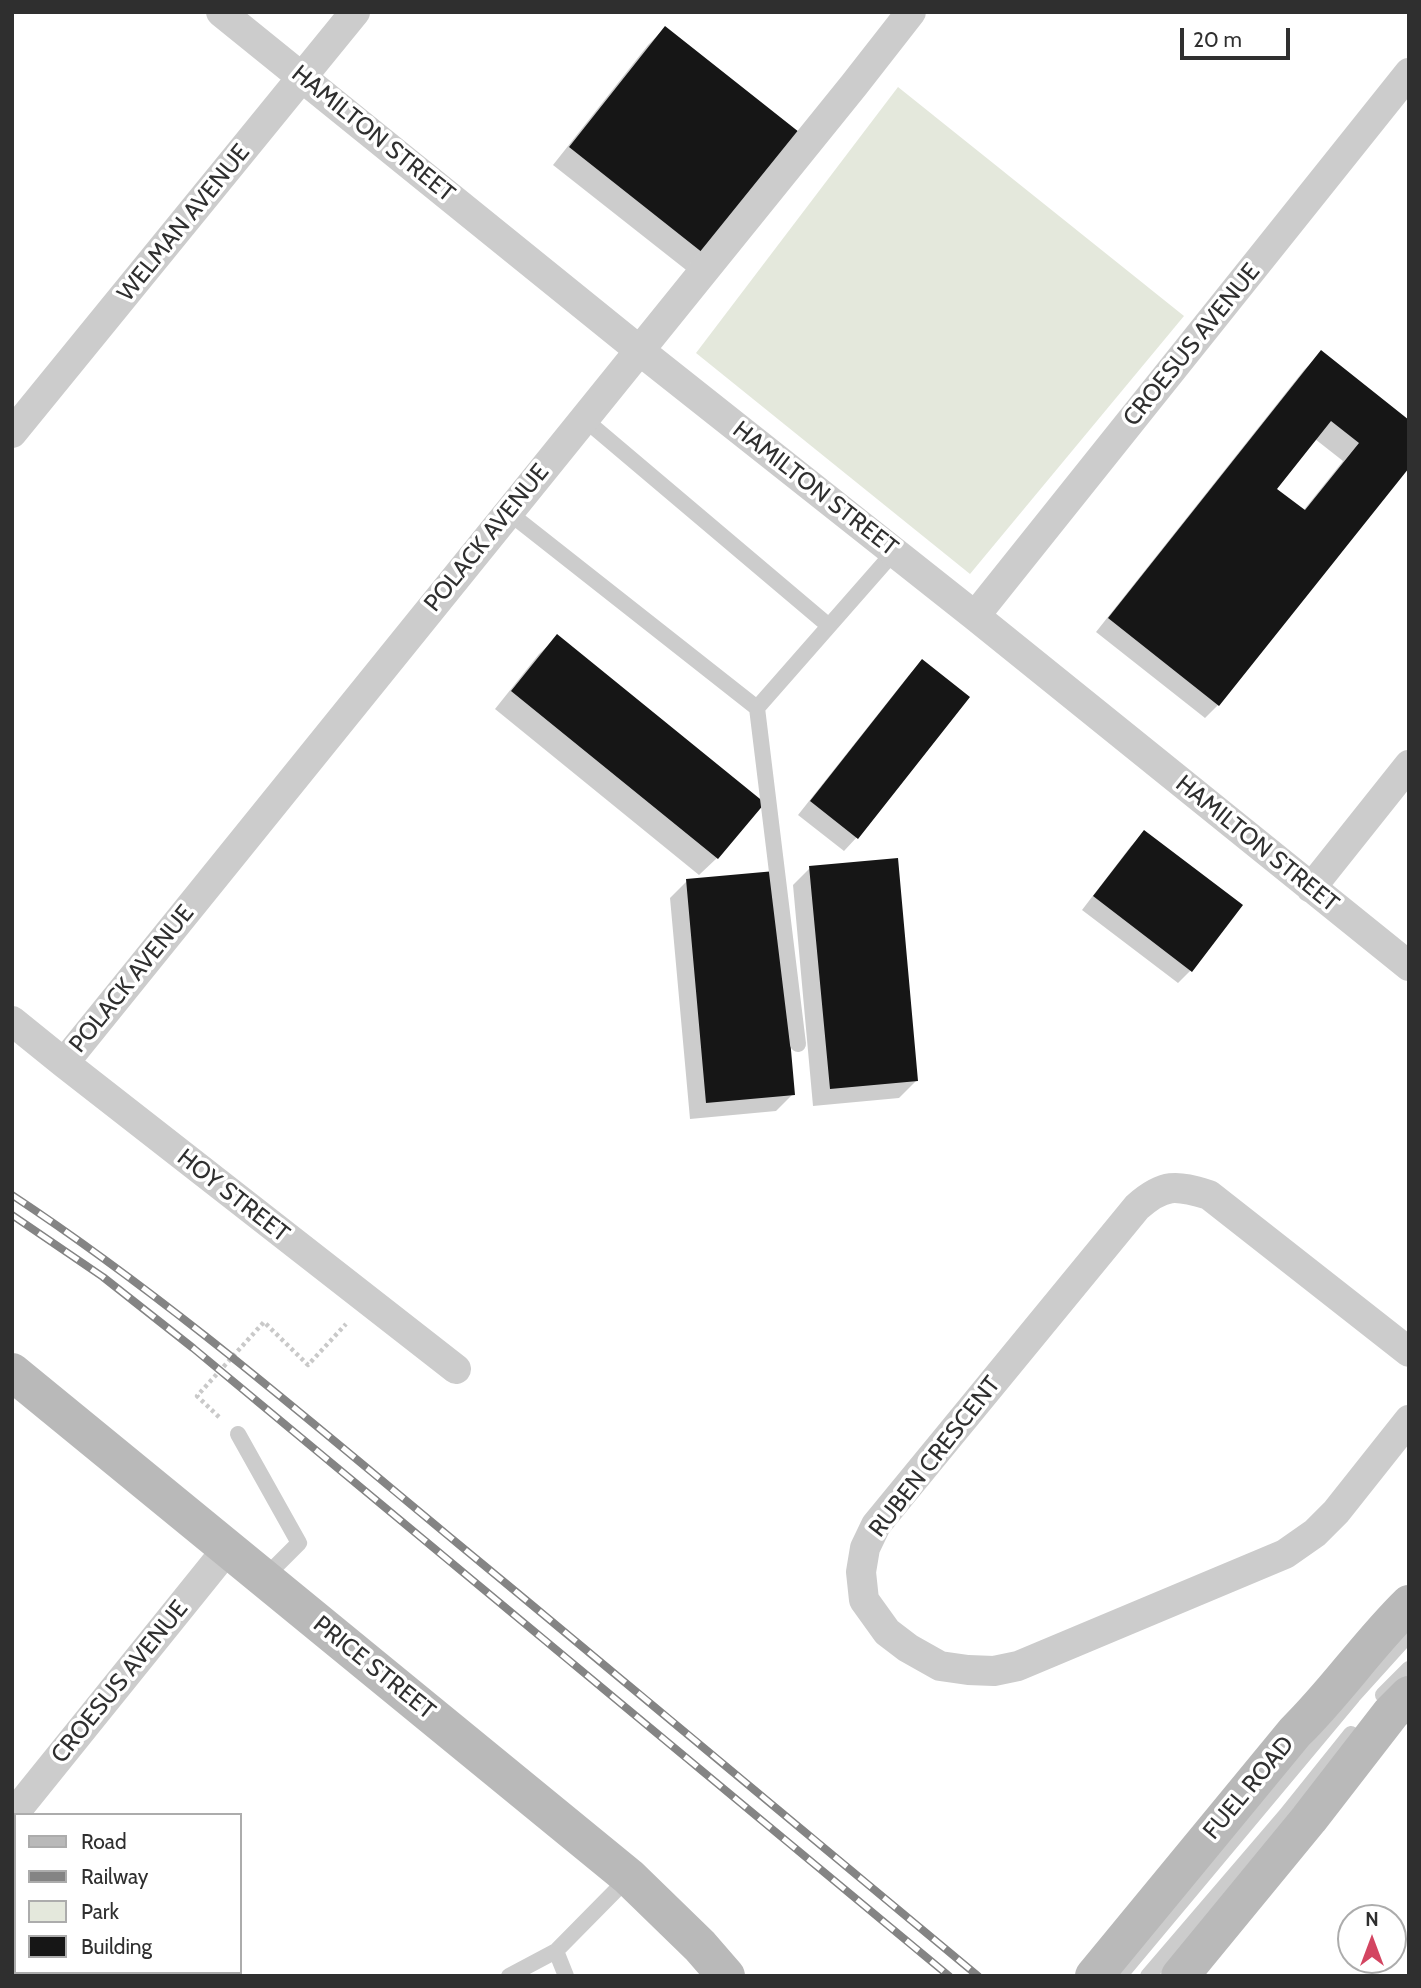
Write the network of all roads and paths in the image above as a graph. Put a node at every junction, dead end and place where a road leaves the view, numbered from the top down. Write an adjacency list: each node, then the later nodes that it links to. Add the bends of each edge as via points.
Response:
1 (221, 12): 5 (street, HAMILTON STREET)
2 (355, 12): 5 (street, WELMAN AVENUE)
3 (911, 12): 6 (street, POLACK AVENUE)
4 (1409, 74): 11 (street, CROESUS AVENUE)
5 (303, 77): 6 (street, HAMILTON STREET); 8 (street, WELMAN AVENUE)
6 (639, 350): 7 (street, POLACK AVENUE); 10 (street, HAMILTON STREET)
7 (583, 418): 9 (street, POLACK AVENUE); 12 (lane)
8 (12, 433)
9 (508, 512): 13 (lane); 19 (street, POLACK AVENUE)
10 (894, 552): 11 (street, HAMILTON STREET); 12 (lane)
11 (975, 616): 15 (street, HAMILTON STREET)
12 (829, 626): 13 (lane)
13 (757, 708): 18 (lane)
14 (1409, 765): 15 (street)
15 (1311, 888): 16 (street, HAMILTON STREET)
16 (1409, 966)
17 (12, 1021): 19 (street, HOY STREET)
18 (798, 1044)
19 (64, 1063): 20 (street, HOY STREET)
20 (368, 1301): 22 (street, HOY STREET); 24 (path, via 308,1365 264,1322)
21 (1409, 1352): 25 (street, RUBEN CRESCENT, via 1209,1195 1171,1187 1152,1194 876,1525 861,1572 864,1600 887,1632 940,1665 994,1671 1018,1665 1285,1554 1336,1512)
22 (456, 1370)
23 (12, 1372): 27 (street, PRICE STREET)
24 (197, 1396)
25 (1409, 1420)
26 (238, 1434): 28 (lane, via 299,1543)
27 (228, 1548): 28 (street, PRICE STREET); 34 (street, CROESUS AVENUE)
28 (264, 1578): 35 (street, PRICE STREET)
29 (1409, 1604): 40 (street, FUEL ROAD, via 1295,1732)
30 (1409, 1634): 41 (lane)
31 (1409, 1669): 32 (lane)
32 (1392, 1700): 43 (street, via 1391,1713)
33 (1358, 1726): 42 (lane)
34 (14, 1813)
35 (629, 1877): 36 (lane); 39 (street, PRICE STREET)
36 (556, 1951): 37 (lane); 38 (lane)
37 (509, 1976)
38 (566, 1976)
39 (726, 1976)
40 (1094, 1976)
41 (1119, 1976)
42 (1148, 1976)
43 (1180, 1976)

